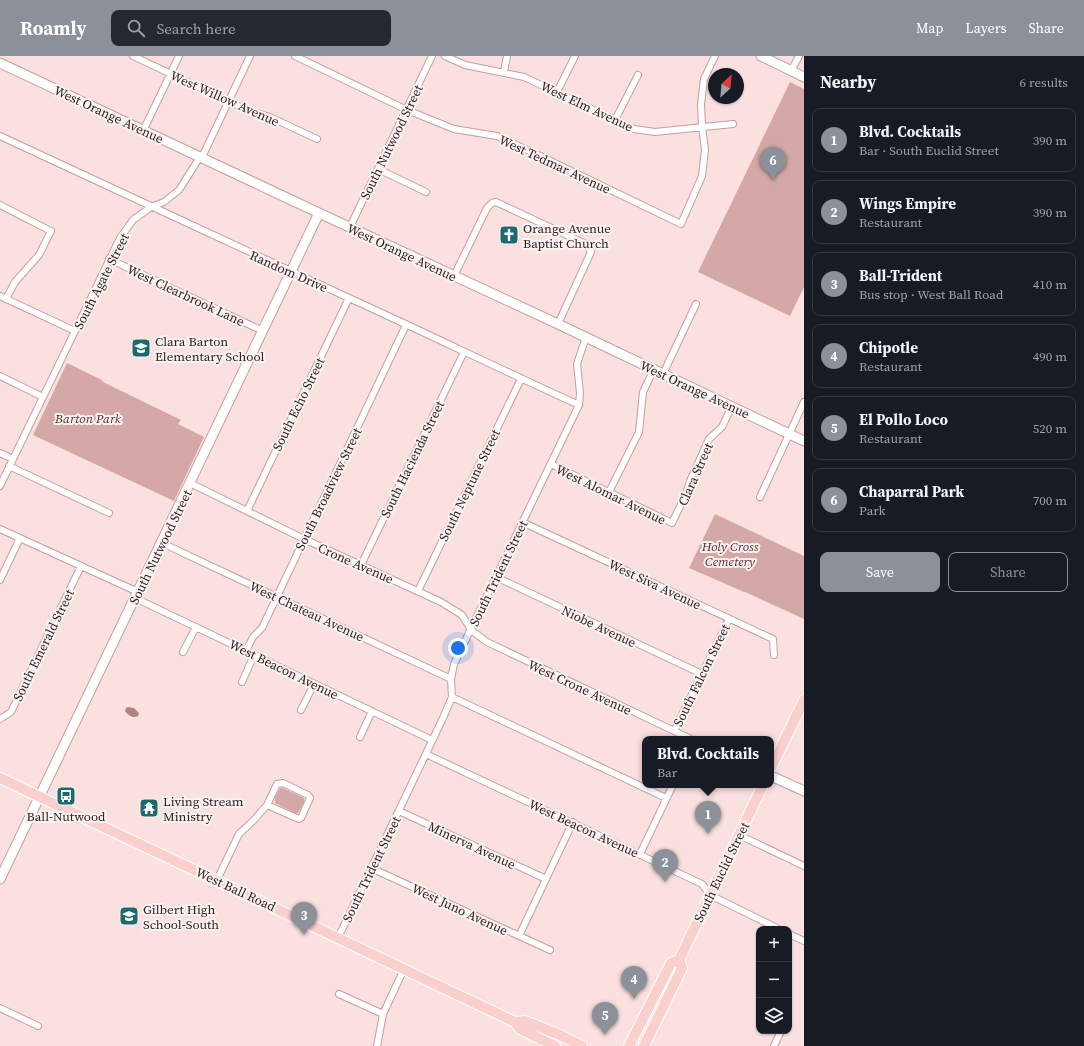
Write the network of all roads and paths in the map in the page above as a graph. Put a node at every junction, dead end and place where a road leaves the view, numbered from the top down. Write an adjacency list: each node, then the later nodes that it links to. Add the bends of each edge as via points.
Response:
1 (133, 56): 15 (street, West Willow Avenue)
2 (179, 56): 15 (street)
3 (250, 56): 19 (street, South Agate Street)
4 (295, 56): 20 (street, West Tedmar Avenue)
5 (432, 56): 20 (street, South Nutwood Street)
6 (445, 56): 14 (street, West Elm Avenue, via 465,65)
7 (507, 56): 14 (street)
8 (575, 56): 18 (street)
9 (715, 56): 23 (street, via 704,79 700,104)
10 (761, 56): 13 (street)
11 (799, 56): 13 (street)
12 (0, 63): 24 (street, West Orange Avenue)
13 (791, 71): 17 (street)
14 (504, 72): 18 (street, West Elm Avenue, via 524,77)
15 (171, 74): 19 (street, West Willow Avenue); 24 (street)
16 (638, 75): 21 (street)
17 (804, 77)
18 (557, 92): 21 (street, West Elm Avenue)
19 (229, 101): 26 (street, West Willow Avenue); 27 (street, South Agate Street)
20 (407, 110): 23 (street, West Tedmar Avenue, via 454,129 497,136 681,224 702,176 705,150); 28 (street, South Nutwood Street)
21 (615, 120): 23 (street, West Elm Avenue, via 634,129 655,132)
22 (733, 124): 23 (street, West Elm Avenue)
23 (702, 127)
24 (143, 131): 27 (street, West Orange Avenue)
25 (0, 136): 31 (street, Random Drive)
26 (317, 139)
27 (200, 157): 31 (street, South Agate Street, via 179,190 164,202); 32 (street, West Orange Avenue)
28 (378, 169): 29 (street); 33 (street, South Nutwood Street)
29 (426, 192)
30 (0, 205): 37 (street, via 51,231 39,255)
31 (151, 207): 34 (street, South Agate Street, via 134,220 120,238); 35 (street, Random Drive)
32 (319, 213): 33 (street, West Orange Avenue); 35 (street, South Nutwood Street)
33 (350, 227): 36 (street, West Orange Avenue)
34 (109, 259): 42 (street, South Agate Street); 43 (street, West Clearbrook Lane)
35 (291, 272): 38 (street, Random Drive); 43 (street, South Nutwood Street)
36 (454, 276): 40 (street, West Orange Avenue); 40 (street, via 487,208 496,202 586,244 591,252)
37 (3, 298): 42 (street)
38 (349, 298): 41 (street, Random Drive); 64 (street, South Echo Street)
39 (696, 304): 47 (street)
40 (558, 324): 44 (street, West Orange Avenue)
41 (406, 325): 45 (street, Random Drive); 70 (street, South Broadview Street)
42 (75, 331): 50 (street, South Agate Street)
43 (263, 331): 60 (street, South Nutwood Street)
44 (586, 337): 46 (street, West Orange Avenue); 52 (street, South Trident Street, via 577,364)
45 (464, 352): 49 (street, Random Drive); 72 (street, South Hacienda Street)
46 (654, 369): 47 (street, West Orange Avenue); 62 (street, via 643,392 639,432)
47 (663, 374): 53 (street, West Orange Avenue)
48 (0, 376): 50 (street)
49 (521, 379): 52 (street, Random Drive); 76 (street, South Neptune Street)
50 (43, 397): 57 (street, South Agate Street)
51 (804, 402): 54 (street)
52 (579, 405): 58 (street, South Trident Street)
53 (732, 406): 54 (street, West Orange Avenue); 67 (street, Clara Street, via 722,427 709,439)
54 (789, 434): 55 (street, West Orange Avenue); 63 (street)
55 (804, 441)
56 (0, 453): 57 (street)
57 (12, 459): 59 (street, South Agate Street)
58 (551, 464): 62 (street, West Alomar Avenue); 66 (street, South Trident Street)
59 (9, 466): 61 (street, South Agate Street); 65 (street)
60 (190, 483): 64 (street, Crone Avenue); 71 (street, South Nutwood Street)
61 (0, 486)
62 (609, 492): 67 (street, West Alomar Avenue)
63 (760, 497)
64 (247, 510): 70 (street, Crone Avenue)
65 (109, 513)
66 (522, 522): 74 (street, South Trident Street); 79 (street, West Siva Avenue)
67 (672, 523)
68 (0, 529): 69 (street, West Beacon Avenue)
69 (20, 538): 73 (street, West Beacon Avenue); 75 (street)
70 (304, 539): 72 (street, Crone Avenue); 78 (street, South Broadview Street)
71 (162, 543): 77 (street, South Nutwood Street); 78 (street, West Chateau Avenue)
72 (361, 565): 76 (street, Crone Avenue)
73 (81, 566): 77 (street, West Beacon Avenue); 95 (street, South Emerald Street, via 11,712)
74 (496, 577): 81 (street, South Trident Street); 86 (street, Niobe Avenue)
75 (0, 580)
76 (418, 591): 81 (street, Crone Avenue, via 462,615)
77 (137, 595): 80 (street, West Beacon Avenue); 109 (street, South Nutwood Street)
78 (277, 596): 82 (street, South Broadview Street, via 262,628 253,637); 87 (street, West Chateau Avenue)
79 (729, 619): 85 (street, West Siva Avenue, via 773,639); 86 (street, South Falcon Street)
80 (196, 627): 82 (street, West Beacon Avenue); 83 (street)
81 (471, 630): 87 (street, South Trident Street, via 454,664); 96 (street, West Crone Avenue, via 487,642 511,654)
82 (246, 651): 84 (street, West Beacon Avenue)
83 (183, 652)
84 (254, 655): 88 (street); 89 (street, West Beacon Avenue)
85 (774, 656)
86 (702, 674): 96 (street, South Falcon Street)
87 (451, 679): 90 (street, South Trident Street)
88 (242, 682)
89 (314, 684): 92 (street); 93 (street, West Beacon Avenue)
90 (452, 697): 99 (street, South Trident Street); 104 (street)
91 (804, 700): 94 (main road)
92 (301, 710)
93 (372, 711): 98 (street); 99 (street, West Beacon Avenue)
94 (800, 717): 101 (main road)
95 (0, 719)
96 (674, 731): 97 (street, West Crone Avenue)
97 (685, 736)
98 (360, 737)
99 (432, 740): 100 (street, South Trident Street)
100 (426, 754): 112 (street, South Trident Street); 113 (street, West Beacon Avenue)
101 (774, 763)
102 (774, 777): 108 (street)
103 (0, 778): 109 (main road, West Ball Road)
104 (642, 787)
105 (645, 788): 110 (street)
106 (671, 788): 110 (street)
107 (762, 788): 114 (main road, South Euclid Street)
108 (804, 791)
109 (40, 797): 119 (street, South Nutwood Street); 120 (main road, West Ball Road)
110 (666, 798): 115 (street)
111 (267, 805): 111 (street, via 299,819 310,798 283,783 278,783); 120 (street, via 239,834)
112 (399, 811): 117 (street, South Trident Street); 118 (street, Minerva Avenue)
113 (573, 822): 115 (street, West Beacon Avenue); 118 (street)
114 (739, 835): 116 (street); 121 (main road, South Euclid Street)
115 (640, 854): 121 (street, West Beacon Avenue, via 702,884)
116 (804, 866)
117 (371, 868): 124 (street, West Juno Avenue); 125 (street, South Trident Street)
118 (546, 879): 124 (street)
119 (0, 880)
120 (217, 880): 125 (main road, West Ball Road)
121 (710, 896): 122 (street, West Beacon Avenue); 128 (main road, South Euclid Street)
122 (773, 926)
123 (792, 935): 126 (street)
124 (519, 936): 127 (street, West Juno Avenue)
125 (338, 938): 129 (main road, West Ball Road)
126 (804, 941)
127 (550, 950)
128 (679, 960): 140 (main road, South Euclid Street, via 671,963); 141 (main road, South Euclid Street, via 682,968)
129 (404, 969): 132 (street); 133 (main road, West Ball Road)
130 (339, 994): 132 (street)
131 (0, 1008): 134 (street)
132 (383, 1014): 137 (street)
133 (515, 1022): 138 (main road, West Ball Road, via 520,1029); 139 (main road, West Ball Road, via 525,1021)
134 (38, 1026)
135 (780, 1034): 136 (street)
136 (776, 1045)
137 (377, 1046)
138 (555, 1046)
139 (582, 1046)
140 (629, 1046)
141 (644, 1046)

